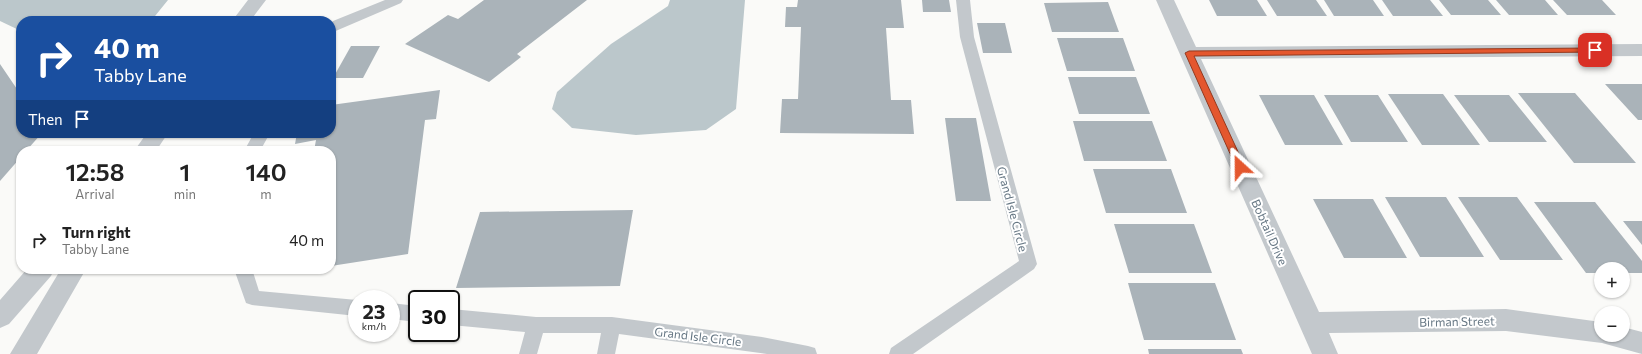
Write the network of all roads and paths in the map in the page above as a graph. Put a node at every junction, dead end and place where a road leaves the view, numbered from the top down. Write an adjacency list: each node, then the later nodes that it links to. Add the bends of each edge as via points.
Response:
1 (257, 0): 5 (street)
2 (396, 0): 6 (lane)
3 (963, 0): 25 (lane, Grand Isle Circle, via 967,37 1028,264)
4 (1165, 0): 8 (street, Bobtail Drive)
5 (245, 16)
6 (336, 25)
7 (1642, 50): 8 (street)
8 (1189, 53): 15 (street, Bobtail Drive)
9 (38, 274): 13 (street)
10 (71, 274): 21 (street)
11 (245, 274): 12 (lane, via 252,298)
12 (348, 307)
13 (0, 317)
14 (460, 318): 16 (lane, Grand Isle Circle)
15 (1311, 323): 18 (street, Birman Street, via 1506,320); 26 (street, Bobtail Drive)
16 (536, 325): 17 (lane, Grand Isle Circle); 22 (lane)
17 (612, 325): 23 (lane); 24 (lane, Grand Isle Circle, via 762,345)
18 (1594, 332)
19 (1630, 340): 20 (street)
20 (1642, 343)
21 (23, 354)
22 (528, 354)
23 (606, 354)
24 (808, 354)
25 (898, 354)
26 (1325, 354)

